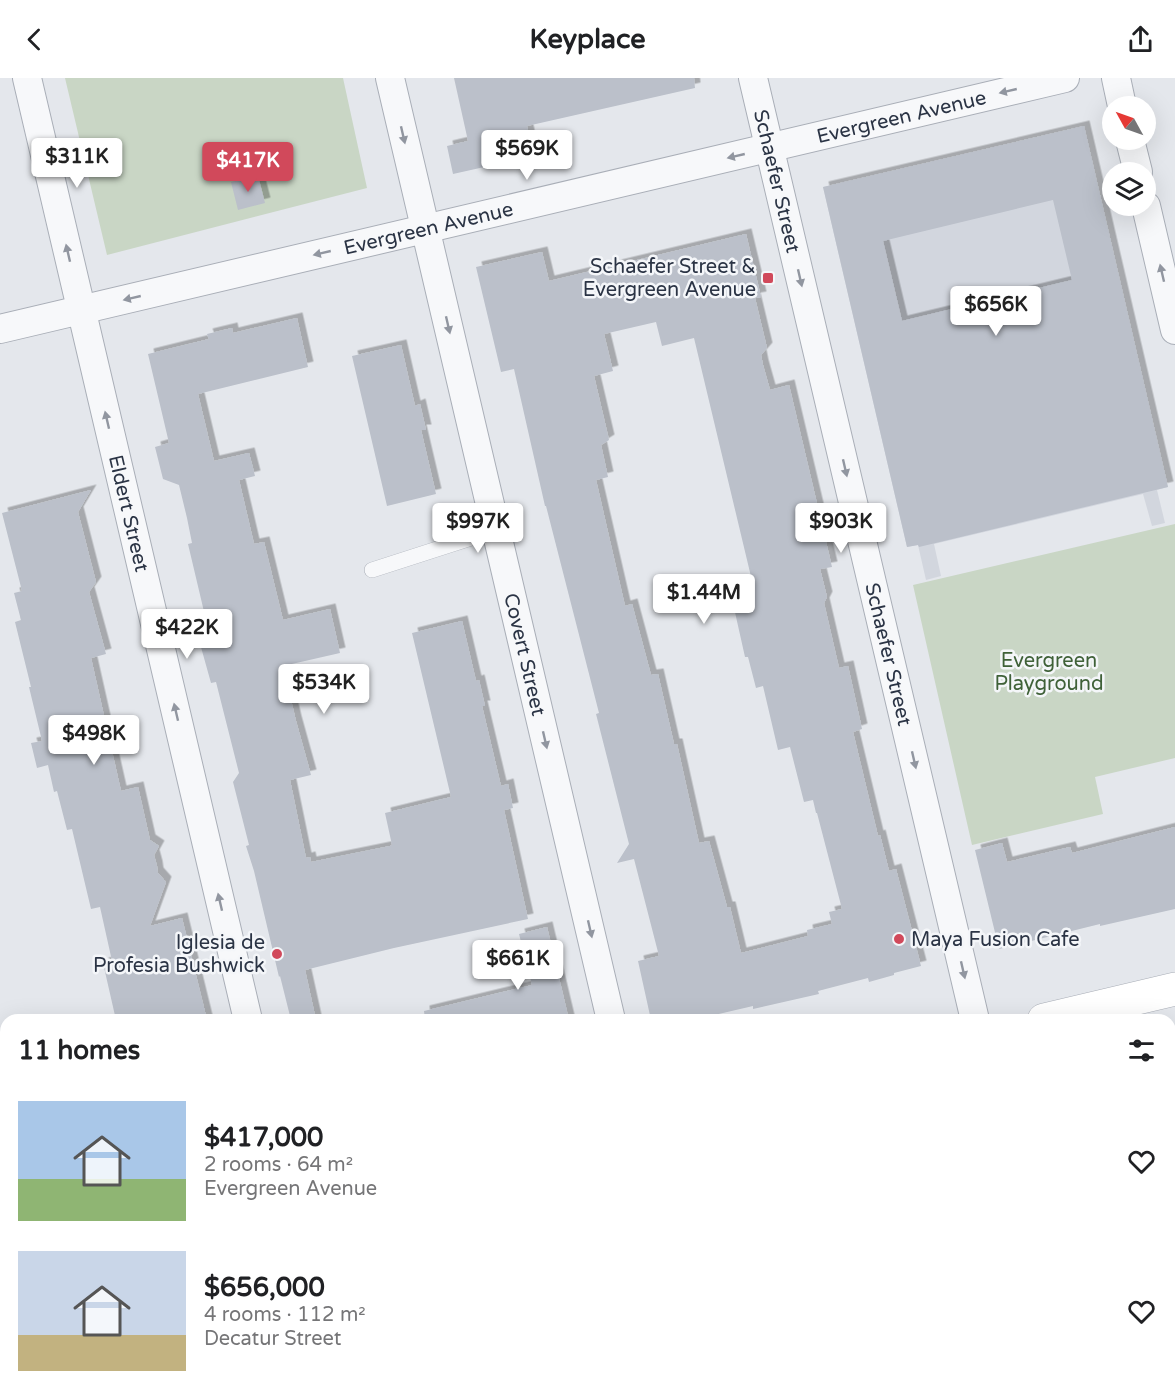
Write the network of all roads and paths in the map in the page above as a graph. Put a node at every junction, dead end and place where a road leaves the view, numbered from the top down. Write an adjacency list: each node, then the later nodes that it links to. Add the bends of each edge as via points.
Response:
1 (27, 78): 10 (street, Eldert Street, one-way to 1)
2 (390, 78): 9 (street, Covert Street, one-way to 9)
3 (753, 78): 7 (street, Schaefer Street)
4 (1065, 78): 7 (street, Evergreen Avenue, one-way to 7)
5 (1116, 78): 6 (street)
6 (1120, 96)
7 (770, 148): 9 (street, Evergreen Avenue, one-way to 9); 18 (street, Schaefer Street, one-way to 18)
8 (1148, 216): 12 (street, one-way to 8)
9 (425, 228): 10 (street, Evergreen Avenue, one-way to 10); 13 (street, Covert Street, one-way to 13)
10 (81, 310): 11 (street, Evergreen Avenue); 16 (street, Eldert Street, one-way to 10)
11 (0, 329)
12 (1175, 330)
13 (496, 530): 14 (lane); 17 (street, Covert Street, one-way to 17)
14 (372, 570)
15 (1175, 989): 19 (main road)
16 (247, 1014)
17 (610, 1014)
18 (974, 1014)
19 (1069, 1014)

